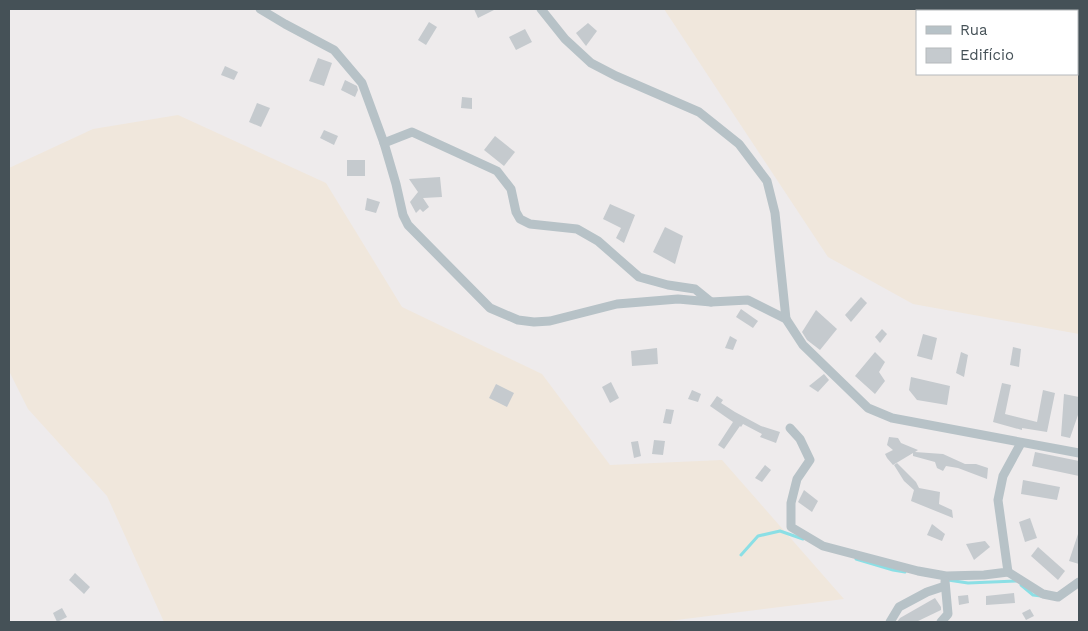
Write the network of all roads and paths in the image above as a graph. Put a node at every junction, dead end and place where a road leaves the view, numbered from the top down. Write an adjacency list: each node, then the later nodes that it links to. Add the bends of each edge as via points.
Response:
1 (260, 9): 3 (street, via 334,50 362,83)
2 (541, 9): 5 (street, via 565,40 591,63 699,112 739,144 767,181 775,213)
3 (384, 143): 4 (street, via 412,132 497,171 511,189 520,219 530,224 578,229 598,241 639,277 696,289); 4 (street, via 408,225 490,308 504,315 526,321 550,321 617,304 678,299)
4 (711, 302): 5 (street, via 748,300)
5 (786, 319): 7 (street, via 804,344 868,408 892,418)
6 (790, 428): 10 (street, via 800,439 810,460 797,479 790,503 791,527 824,546)
7 (1021, 443): 8 (street); 9 (street, via 1003,476 998,500)
8 (1079, 453)
9 (1008, 572): 10 (street); 11 (street, via 1043,594 1058,597)
10 (946, 576): 12 (street)
11 (1079, 582)
12 (944, 586): 13 (street, via 900,607); 14 (street, via 948,614)
13 (890, 622)
14 (941, 622)

